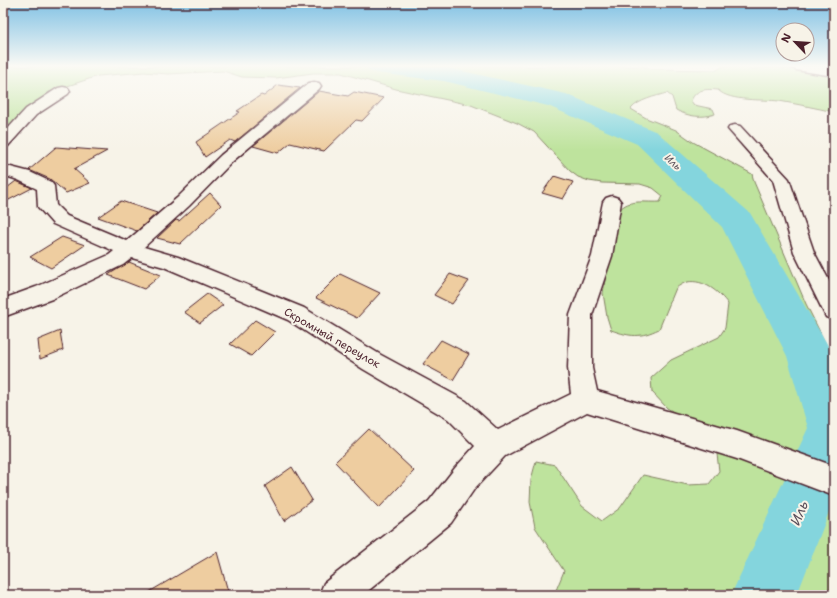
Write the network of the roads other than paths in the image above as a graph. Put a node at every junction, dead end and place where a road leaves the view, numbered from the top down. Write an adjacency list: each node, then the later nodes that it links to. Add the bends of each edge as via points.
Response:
1 (59, 94): 4 (street, via 31,112)
2 (304, 94): 7 (street, via 227,158)
3 (736, 129): 9 (street, via 781,179 804,252)
4 (3, 143)
5 (3, 170): 7 (street, Скромный переулок, via 45,186 47,207 60,220)
6 (612, 202): 10 (street, via 602,256 581,314 580,368)
7 (129, 250): 8 (street, via 116,260); 11 (street, Скромный переулок, via 172,262 296,314 372,362 457,410)
8 (3, 308)
9 (834, 311)
10 (584, 400): 11 (street); 12 (street, via 737,445)
11 (495, 446): 13 (street, via 465,478 440,512)
12 (834, 481)
13 (336, 595)

